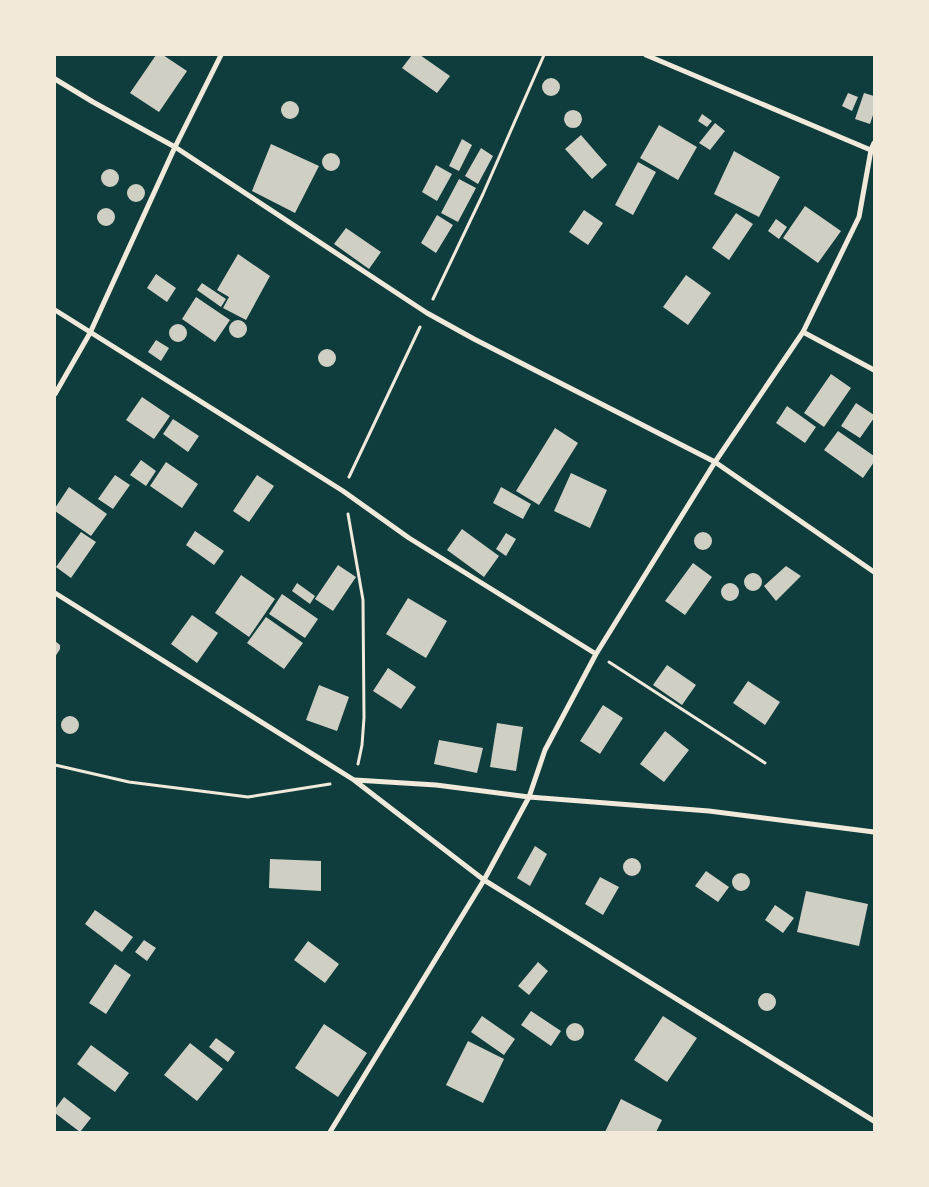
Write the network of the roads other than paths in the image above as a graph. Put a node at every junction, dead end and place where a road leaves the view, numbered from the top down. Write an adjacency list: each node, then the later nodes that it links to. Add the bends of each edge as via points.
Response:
1 (221, 55): 5 (street)
2 (646, 55): 6 (street)
3 (55, 79): 5 (street)
4 (874, 144): 6 (street)
5 (175, 147): 9 (street); 12 (street, via 427,313)
6 (873, 151): 8 (street, via 859,217)
7 (55, 310): 9 (street)
8 (803, 332): 10 (street); 12 (street)
9 (90, 333): 11 (street); 15 (street, via 343,490 409,538)
10 (874, 370)
11 (55, 394)
12 (714, 462): 13 (street); 15 (street)
13 (874, 572)
14 (55, 594): 16 (street)
15 (596, 654): 17 (street, via 545,750)
16 (354, 780): 17 (street, via 436,784); 19 (street)
17 (529, 797): 18 (street, via 709,812); 19 (street)
18 (874, 832)
19 (484, 880): 20 (street); 21 (street)
20 (874, 1121)
21 (330, 1132)

